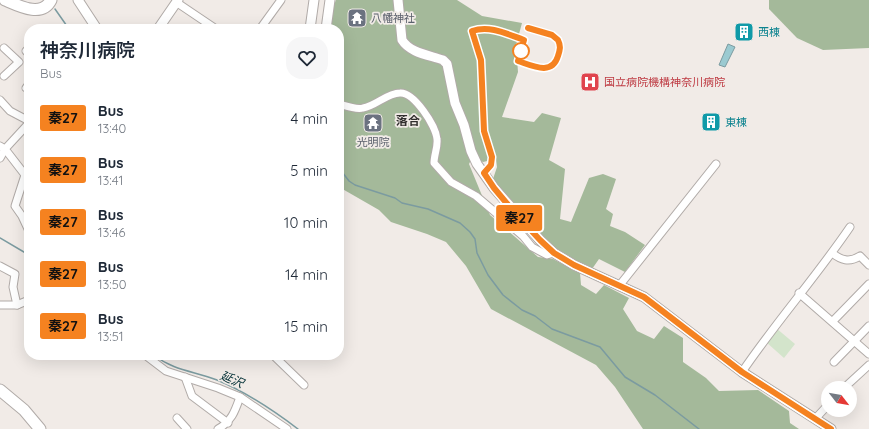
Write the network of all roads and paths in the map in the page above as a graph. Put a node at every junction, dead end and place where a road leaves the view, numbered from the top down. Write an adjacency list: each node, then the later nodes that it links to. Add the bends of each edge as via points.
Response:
1 (5, 0): 11 (main road)
2 (18, 0): 11 (main road)
3 (46, 0): 11 (main road)
4 (51, 0): 11 (main road, via 47,6)
5 (78, 0): 12 (street)
6 (281, 0): 15 (street)
7 (314, 0): 16 (street)
8 (330, 0): 17 (street)
9 (398, 0): 31 (street, via 401,33 405,45 443,60 446,64 455,103 477,164 514,212)
10 (177, 1): 13 (street); 14 (street)
11 (34, 9)
12 (94, 24)
13 (161, 24)
14 (209, 24)
15 (264, 24)
16 (311, 24)
17 (327, 24)
18 (4, 48): 19 (street, via 19,62)
19 (4, 76)
20 (0, 100): 22 (street, via 10,111)
21 (344, 105): 31 (street, via 364,108 395,93 409,96 427,116 436,133 434,163 438,170 451,182 476,196 523,236 532,247 547,255)
22 (24, 119)
23 (24, 127): 24 (street)
24 (3, 147): 25 (street); 27 (street)
25 (0, 158)
26 (716, 164): 36 (street)
27 (24, 174)
28 (24, 185): 29 (street, via 15,206)
29 (24, 220)
30 (850, 227): 32 (street)
31 (554, 253): 36 (street)
32 (832, 253): 33 (street, via 839,259 848,261 860,256); 37 (street)
33 (869, 265)
34 (0, 266): 40 (street, via 15,274 13,287)
35 (869, 284): 41 (street)
36 (619, 286): 49 (street, via 644,297)
37 (799, 293): 41 (street); 49 (street)
38 (24, 302): 40 (street)
39 (0, 305): 40 (street)
40 (17, 305)
41 (833, 321): 43 (street)
42 (869, 326): 43 (street)
43 (854, 340): 44 (street); 47 (street)
44 (869, 354)
45 (151, 360): 50 (street, via 166,372)
46 (278, 360): 52 (street)
47 (834, 362)
48 (869, 365): 51 (street)
49 (742, 372): 57 (street)
50 (185, 377): 54 (street); 58 (street, via 192,396)
51 (852, 381)
52 (304, 386)
53 (0, 390): 59 (main road, via 24,410)
54 (240, 397): 58 (street, via 233,417); 62 (street)
55 (821, 413): 57 (street)
56 (177, 418): 60 (street)
57 (815, 419): 63 (street)
58 (228, 423): 61 (street)
59 (40, 429)
60 (187, 429)
61 (218, 429)
62 (287, 429)
63 (831, 429)

